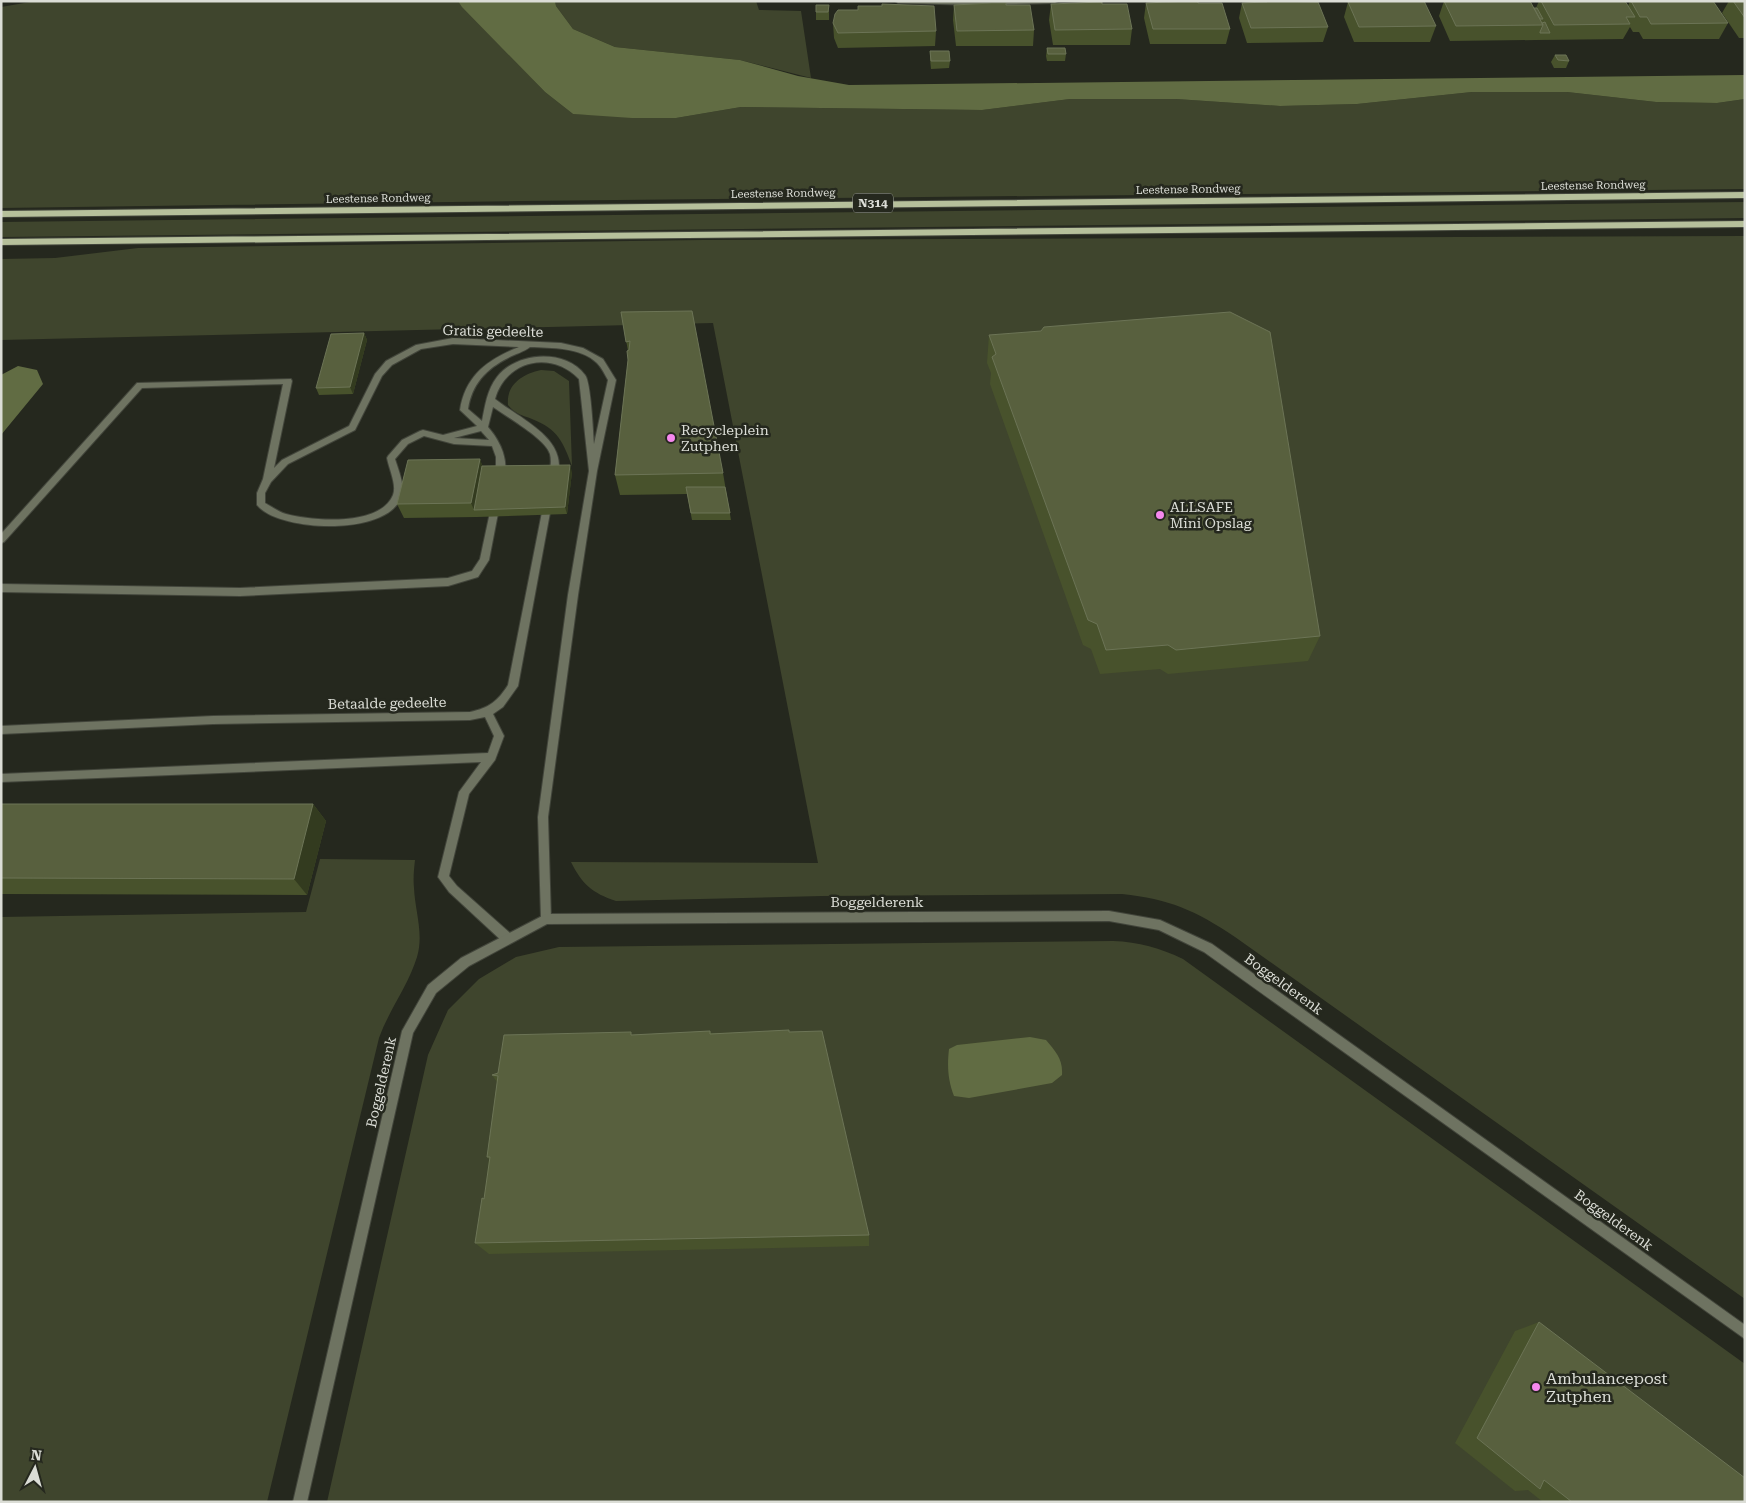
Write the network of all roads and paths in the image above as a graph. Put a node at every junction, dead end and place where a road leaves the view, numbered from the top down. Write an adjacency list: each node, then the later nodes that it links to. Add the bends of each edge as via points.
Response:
1 (898, 1): 3 (street)
2 (1055, 1): 3 (street)
3 (979, 2)
4 (1745, 195): 5 (main road, Leestense Rondweg / N314)
5 (1, 214)
6 (1745, 224): 7 (main road, N314)
7 (1, 242)
8 (532, 346): 10 (street, via 492,362 470,386 464,399 464,410); 13 (street, Gratis gedeelte, via 561,346 582,351 600,361 612,380); 14 (street, Gratis gedeelte, via 453,341 406,353 389,363 379,374 352,428 285,462)
9 (492, 401): 10 (street); 13 (street, via 500,378 530,361 555,361 578,370 586,388); 17 (street, via 548,444 554,455 513,686 503,704)
10 (484, 427): 11 (street); 12 (street)
11 (438, 439): 12 (street); 14 (street, via 426,433 418,434 398,448 391,458 398,492 394,501 377,516 364,521 306,521 272,512 261,505 261,492)
12 (495, 443): 16 (street, via 502,456 502,464 484,560 475,574 448,582 240,592)
13 (592, 471): 21 (street, via 543,817)
14 (267, 480): 15 (street, via 288,381 140,385)
15 (1, 540)
16 (1, 588)
17 (488, 713): 18 (street, Betaalde gedeelte, via 470,716 213,720); 19 (street, via 499,736)
18 (1, 730)
19 (491, 757): 20 (street); 22 (street, via 464,792 443,877 453,890)
20 (1, 778)
21 (546, 919): 22 (street, Boggelderenk); 23 (street, Boggelderenk, via 1109,916 1160,925 1208,948)
22 (507, 938): 24 (street, Boggelderenk, via 465,962 432,989 408,1031)
23 (1745, 1333)
24 (300, 1502)

